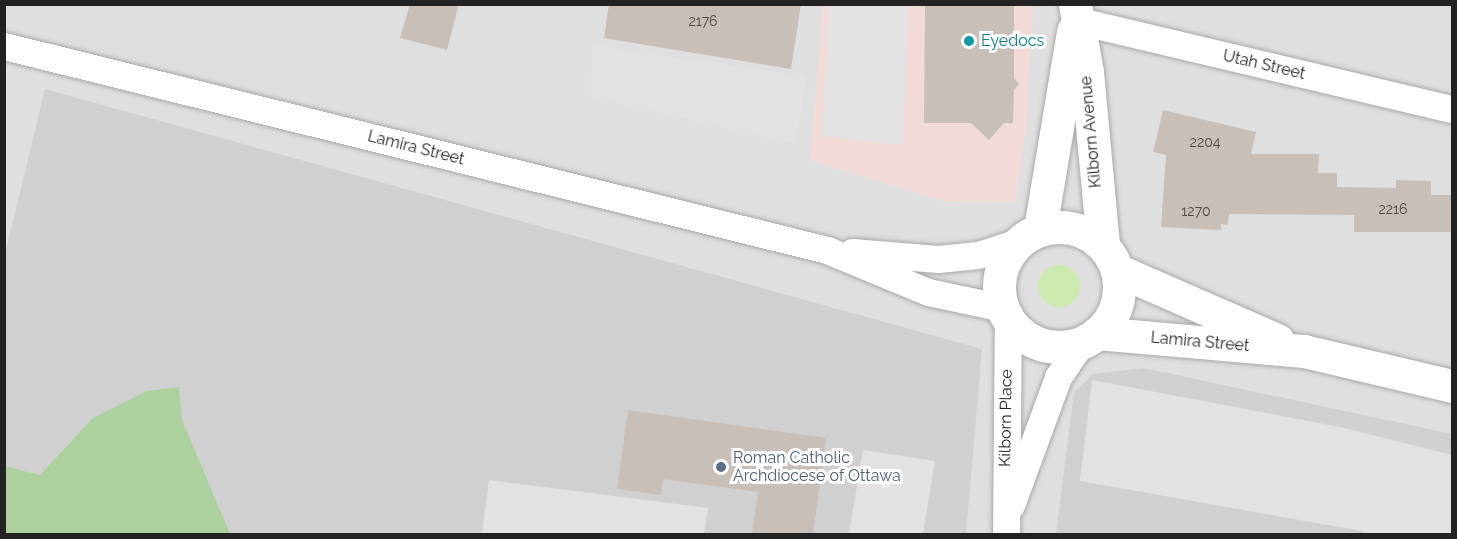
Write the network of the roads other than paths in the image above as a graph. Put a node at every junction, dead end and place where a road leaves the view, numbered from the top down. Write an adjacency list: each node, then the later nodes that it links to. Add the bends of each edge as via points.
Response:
1 (1075, 12): 3 (street, Utah Street); 4 (street, Kilborn Avenue); 6 (street, Kilborn Avenue, via 1087,72)
2 (4, 46): 5 (street, Lamira Street)
3 (1452, 109)
4 (1029, 235): 5 (street, Lamira Street, via 978,255 938,259); 6 (street, via 1062,226 1084,232); 7 (street, via 1004,261 1000,277)
5 (827, 250): 7 (street, Lamira Street, via 928,292)
6 (1110, 257): 8 (street, via 1116,304); 9 (street, Lamira Street)
7 (1005, 314): 8 (street, via 1023,334 1041,344 1061,347); 11 (street, Kilborn Place)
8 (1090, 338): 9 (street, Lamira Street); 11 (street, Kilborn Place, via 1058,377)
9 (1304, 351): 10 (street, Lamira Street)
10 (1452, 386)
11 (1006, 526)

